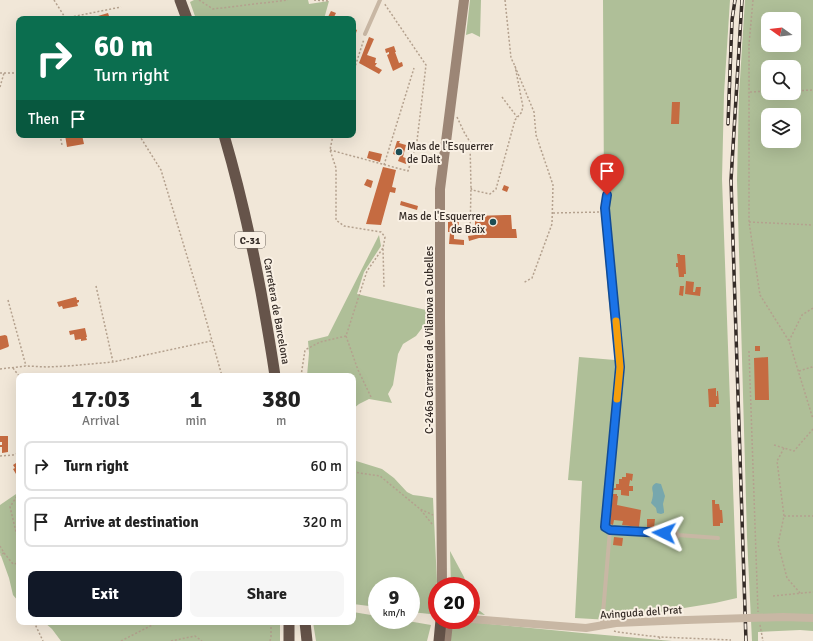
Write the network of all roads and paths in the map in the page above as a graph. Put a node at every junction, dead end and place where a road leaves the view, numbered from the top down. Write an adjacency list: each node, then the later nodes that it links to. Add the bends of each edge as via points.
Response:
1 (54, 0): 12 (path)
2 (180, 0): 14 (highway)
3 (199, 0): 4 (path, via 213,9)
4 (288, 0)
5 (314, 0): 6 (path)
6 (329, 0)
7 (381, 0): 15 (lane); 36 (path, via 426,65 417,141 408,171)
8 (464, 0): 28 (main road, C-246a Carretera de Vilanova a Cubelles)
9 (505, 0): 17 (path, via 511,58)
10 (753, 0): 26 (path, via 749,44)
11 (121, 7): 13 (path)
12 (65, 16)
13 (76, 16)
14 (186, 16)
15 (365, 34): 16 (path)
16 (356, 63)
17 (514, 64): 29 (path, via 523,107); 40 (path, via 534,112 536,135 553,186)
18 (414, 68): 36 (path)
19 (16, 72): 21 (path)
20 (0, 73): 21 (path)
21 (4, 73): 22 (path)
22 (0, 87)
23 (813, 90): 25 (path)
24 (761, 91): 26 (path)
25 (801, 91)
26 (749, 92): 41 (path)
27 (502, 97): 29 (path)
28 (451, 103): 37 (path, via 470,142); 76 (main road, C-246a Carretera de Vilanova a Cubelles, via 440,189)
29 (517, 117): 37 (path, via 496,189 490,194)
30 (61, 138): 34 (path)
31 (141, 138): 51 (path, via 161,170)
32 (225, 138): 62 (highway, Carretera de Barcelona / C-31, via 255,260)
33 (332, 138): 35 (path)
34 (62, 145)
35 (330, 150): 36 (path); 44 (path, via 336,168 336,220 344,226 381,232 385,238)
36 (384, 164)
37 (471, 188): 43 (path)
38 (607, 195): 39 (lane)
39 (605, 212): 40 (path); 77 (lane, via 620,367 605,527)
40 (553, 213): 45 (path, via 552,224 532,278)
41 (749, 222): 42 (path); 52 (path, via 760,295)
42 (813, 225)
43 (470, 233)
44 (383, 248): 47 (path); 50 (path, via 367,271)
45 (523, 283)
46 (96, 286): 54 (path)
47 (384, 288)
48 (8, 300): 55 (path)
49 (813, 308): 52 (path, via 802,315)
50 (346, 336): 63 (path, via 320,342 305,350); 64 (path)
51 (212, 340): 54 (path); 61 (path)
52 (789, 341): 59 (path)
53 (749, 351): 91 (path)
54 (113, 362): 55 (path)
55 (26, 366): 57 (path)
56 (813, 366): 59 (path)
57 (13, 368): 58 (path); 60 (path)
58 (0, 369)
59 (799, 371): 65 (path)
60 (17, 373)
61 (221, 373)
62 (275, 373)
63 (302, 373)
64 (371, 397)
65 (813, 418)
66 (813, 429): 68 (path, via 794,451)
67 (774, 445): 68 (path)
68 (784, 448): 74 (path, via 777,461)
69 (16, 454): 70 (path)
70 (0, 456)
71 (356, 472): 73 (path, via 380,476)
72 (16, 497): 78 (path, via 10,507)
73 (420, 509): 76 (path); 80 (path)
74 (784, 516): 75 (path); 89 (path, via 778,544 787,578)
75 (813, 516)
76 (442, 519): 80 (main road, C-246a Carretera de Vilanova a Cubelles)
77 (610, 530): 79 (lane); 100 (lane)
78 (16, 532)
79 (664, 533): 81 (lane, via 672,528); 81 (lane, via 665,539 669,542 676,540)
80 (442, 535): 87 (main road, C-246a Carretera de Vilanova a Cubelles)
81 (678, 535): 82 (lane)
82 (718, 538)
83 (0, 546): 84 (path)
84 (4, 553): 85 (path); 86 (path, via 13,564)
85 (0, 555)
86 (16, 564)
87 (442, 577)
88 (813, 592): 89 (path)
89 (800, 593): 90 (path)
90 (773, 596)
91 (758, 612)
92 (813, 618): 100 (street, Avinguda del Prat, bridge, via 686,620)
93 (759, 619): 116 (path)
94 (480, 620): 100 (street, Avinguda del Prat, via 586,628)
95 (35, 625): 106 (path)
96 (152, 625): 107 (path)
97 (270, 625): 110 (path)
98 (289, 625): 111 (highway)
99 (305, 625): 112 (highway)
100 (602, 625): 104 (path, via 617,632)
101 (440, 629): 113 (highway)
102 (443, 629): 114 (main road)
103 (447, 629): 114 (main road)
104 (659, 637): 105 (path); 115 (path)
105 (731, 640)
106 (43, 641)
107 (121, 641)
108 (171, 641): 109 (path, via 195,636)
109 (202, 641)
110 (270, 641)
111 (289, 641)
112 (307, 641)
113 (438, 641)
114 (445, 641)
115 (661, 641)
116 (763, 641)

